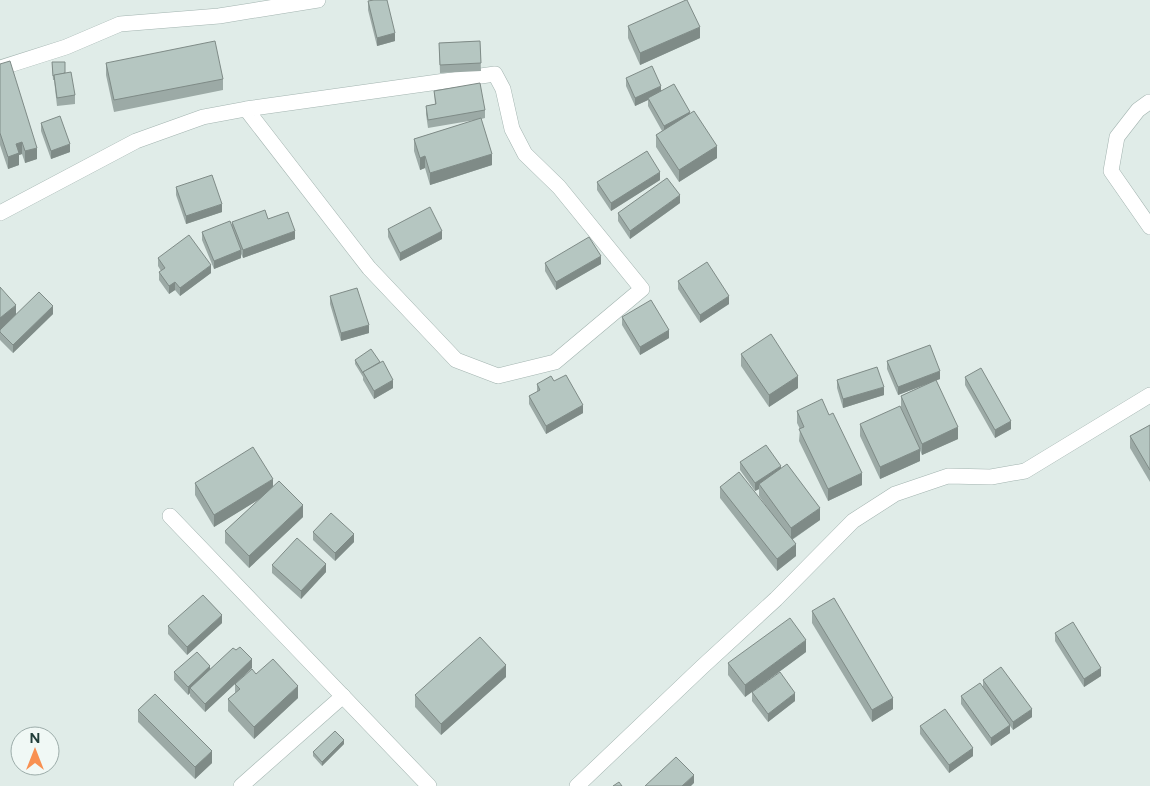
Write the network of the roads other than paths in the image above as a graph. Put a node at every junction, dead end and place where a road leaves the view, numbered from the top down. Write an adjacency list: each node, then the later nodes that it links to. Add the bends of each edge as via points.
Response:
1 (318, 0): 2 (street, via 219,16 120,24 66,47)
2 (0, 68)
3 (1149, 102): 6 (street, via 1138,110 1117,138 1111,171)
4 (246, 110): 4 (street, via 495,74 504,89 512,129 526,154 559,186 642,289 555,362 498,376 456,360 369,268); 5 (street, via 203,117 136,141)
5 (0, 212)
6 (1150, 227)
7 (1150, 395): 12 (street, via 1025,471 991,477 948,476 895,494 853,521 776,599)
8 (170, 516): 9 (street)
9 (343, 696): 10 (street); 11 (street)
10 (241, 786)
11 (430, 786)
12 (577, 786)

